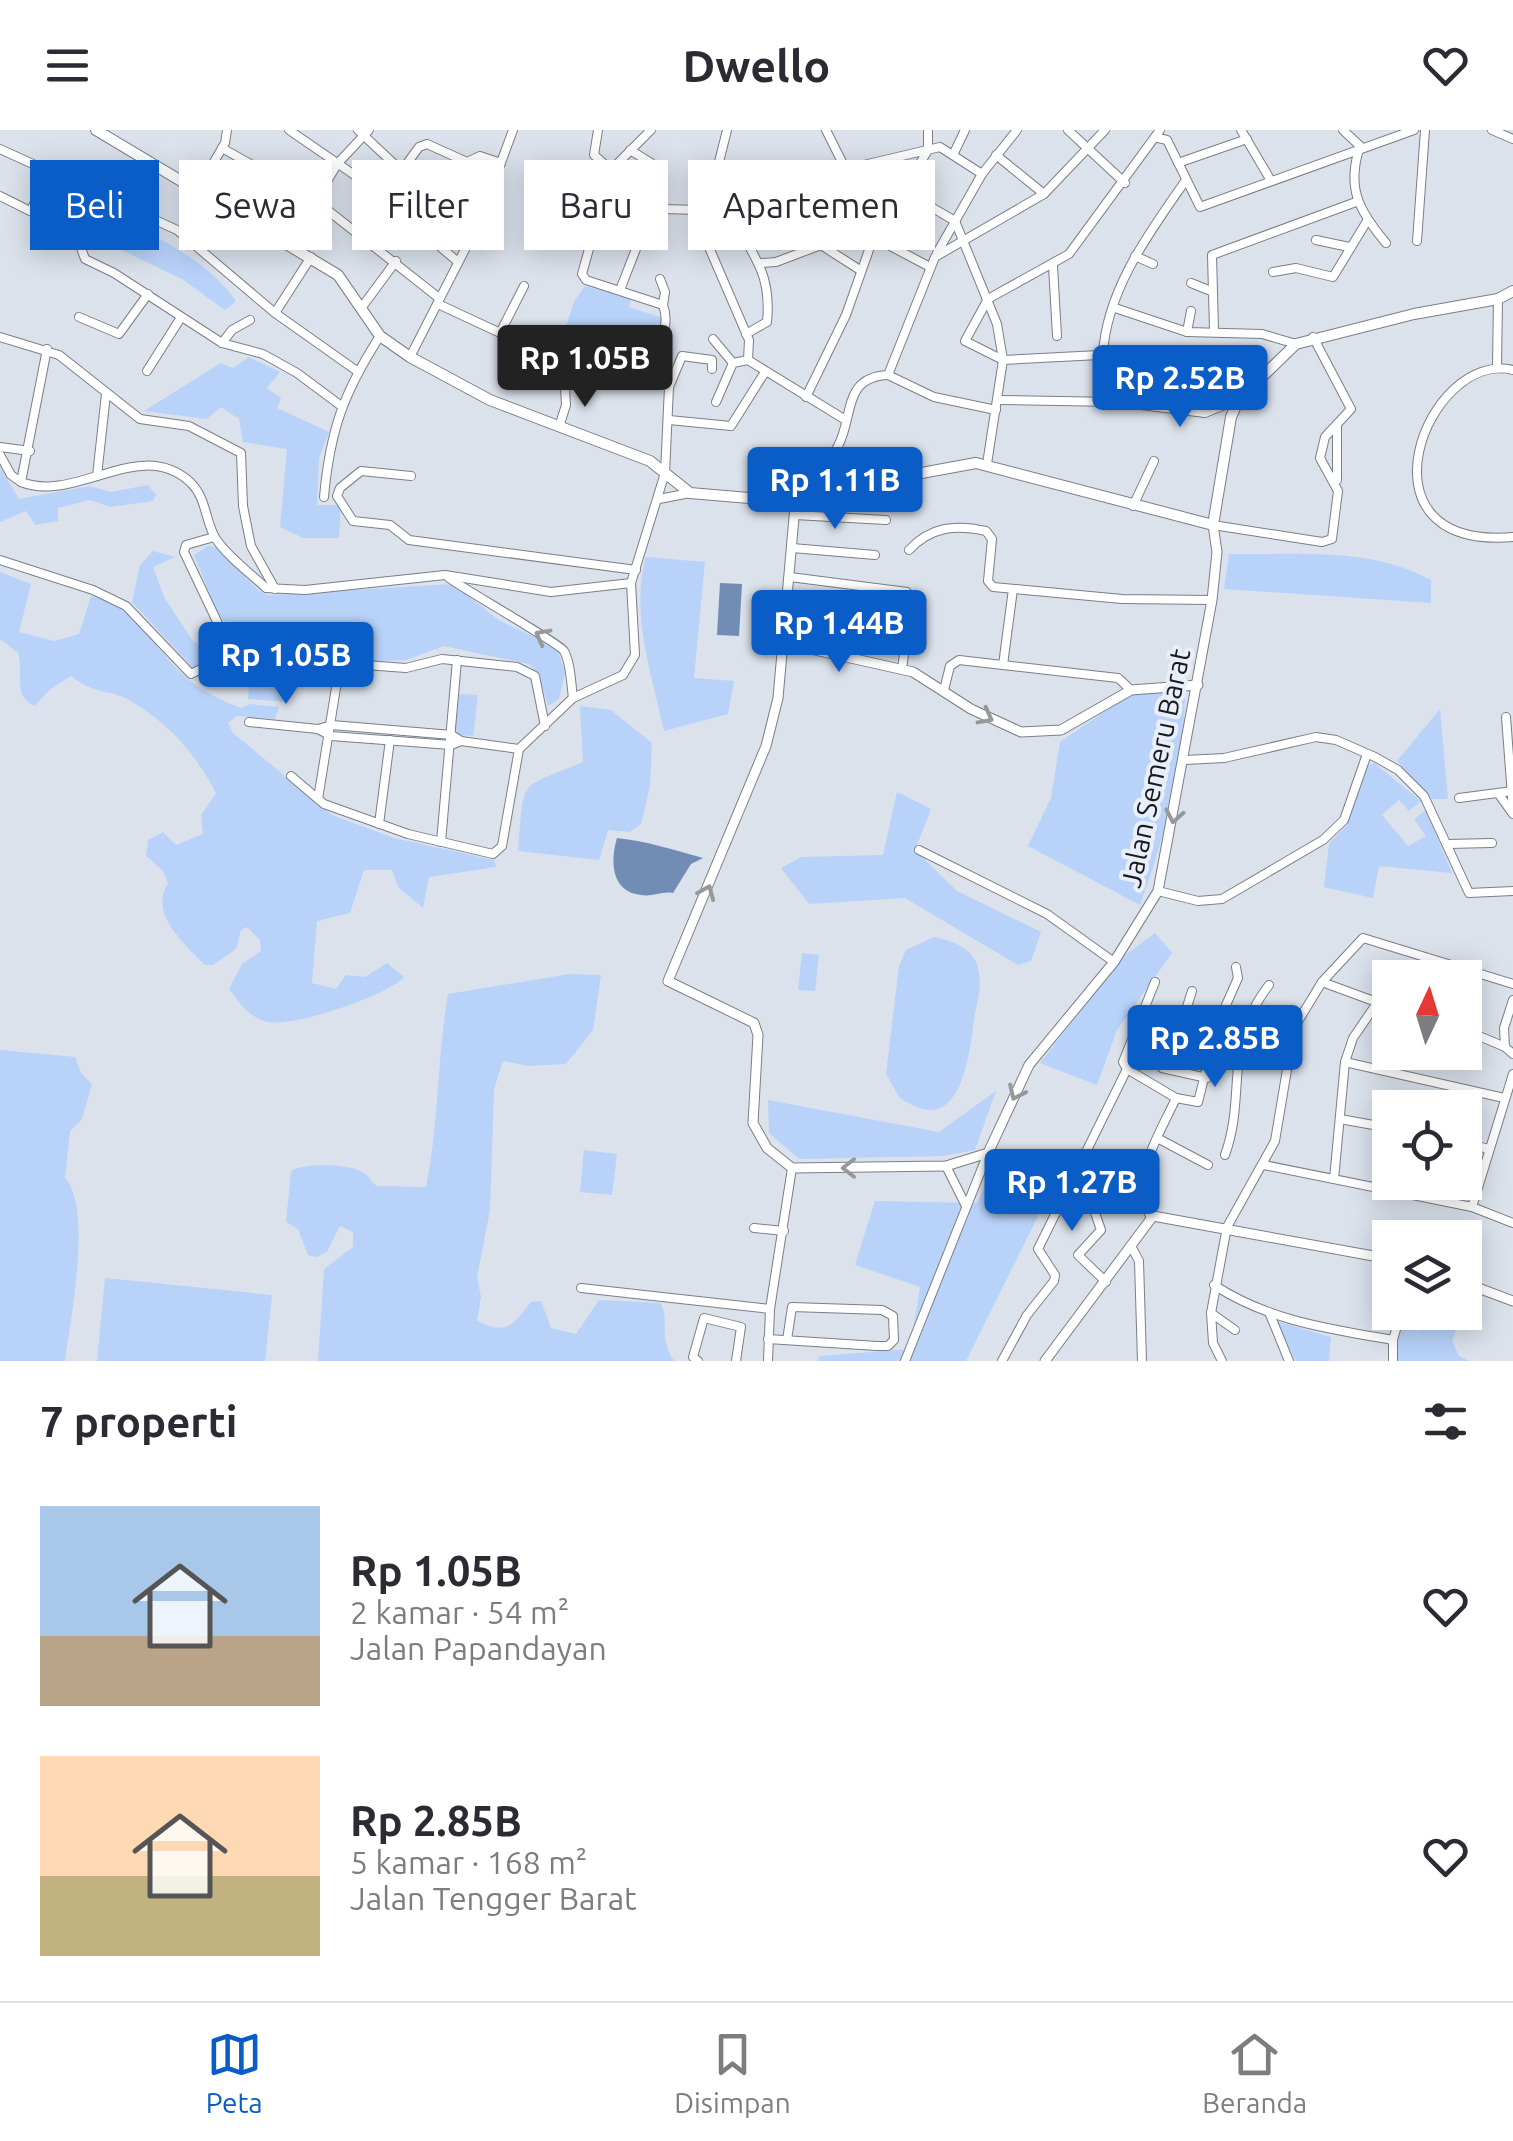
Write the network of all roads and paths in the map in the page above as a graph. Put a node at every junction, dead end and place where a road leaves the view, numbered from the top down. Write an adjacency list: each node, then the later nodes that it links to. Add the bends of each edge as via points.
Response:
1 (96, 130): 50 (main road)
2 (289, 130): 46 (street)
3 (513, 130): 37 (street)
4 (598, 130): 38 (street, via 594,155)
5 (651, 130): 28 (street)
6 (727, 130): 41 (street)
7 (826, 130): 42 (street)
8 (928, 130): 29 (street)
9 (964, 130): 30 (street)
10 (1017, 130): 31 (street)
11 (1068, 130): 27 (street)
12 (1106, 130): 27 (street)
13 (1174, 130): 21 (street)
14 (1241, 130): 22 (street)
15 (1343, 130): 24 (street)
16 (1414, 130): 24 (street)
17 (1425, 130): 65 (street)
18 (1492, 130): 23 (street)
19 (223, 132): 25 (street)
20 (364, 132): 34 (street); 46 (street)
21 (1162, 136): 47 (street); 53 (street)
22 (1246, 139): 47 (street); 52 (street)
23 (1513, 139)
24 (1360, 146): 52 (street); 56 (street, via 1353,170)
25 (222, 148): 32 (street); 33 (street)
26 (0, 149): 45 (street)
27 (1090, 149): 53 (street); 54 (street)
28 (630, 150): 39 (street); 40 (street)
29 (928, 150): 30 (street); 43 (street); 44 (street)
30 (954, 152): 49 (street)
31 (996, 156): 49 (street); 54 (street)
32 (215, 160)
33 (243, 160)
34 (394, 160)
35 (409, 160): 36 (street, via 427,144)
36 (463, 160)
37 (502, 160)
38 (599, 160)
39 (620, 160)
40 (647, 160)
41 (720, 160)
42 (841, 160)
43 (876, 160)
44 (922, 160)
45 (30, 161)
46 (338, 162): 48 (street); 81 (street)
47 (1178, 163): 51 (street)
48 (332, 173)
49 (982, 174): 61 (street)
50 (179, 180)
51 (1186, 180): 52 (street, via 1202,207); 77 (street)
52 (1270, 180)
53 (1125, 182): 84 (street)
54 (1044, 194): 63 (street)
55 (0, 196): 58 (street)
56 (1356, 202): 62 (street); 92 (street, via 1214,253)
57 (935, 209): 61 (street)
58 (30, 211)
59 (332, 213): 80 (street)
60 (159, 221): 102 (street)
61 (955, 221): 63 (street); 79 (street)
62 (1368, 221): 66 (street); 67 (street)
63 (964, 238): 79 (street); 95 (street)
64 (1316, 240): 67 (street)
65 (1418, 241)
66 (1386, 243)
67 (1349, 247): 87 (street, via 1332,277 1296,268)
68 (82, 250): 94 (street, via 86,260)
69 (300, 250): 78 (main road)
70 (464, 250): 81 (street)
71 (589, 250): 91 (street, via 583,278)
72 (636, 250): 91 (street)
73 (710, 250): 109 (street)
74 (755, 250): 82 (street)
75 (870, 250): 86 (street)
76 (897, 250): 85 (street)
77 (1135, 256): 83 (street); 100 (street)
78 (311, 257): 99 (main road, via 338,275); 102 (street)
79 (935, 257): 85 (street)
80 (396, 261): 97 (street); 99 (street)
81 (458, 262): 97 (street)
82 (761, 262): 86 (street, via 821,245); 109 (street, via 767,322)
83 (1153, 264)
84 (1053, 266): 95 (street); 111 (street)
85 (930, 267): 130 (street)
86 (860, 270): 135 (street)
87 (1273, 272)
88 (660, 279): 98 (street)
89 (1191, 284): 92 (street)
90 (524, 286): 108 (street)
91 (620, 290): 98 (street)
92 (1210, 291): 106 (street)
93 (1513, 291): 96 (main road)
94 (148, 294): 103 (street, via 119,334); 104 (street)
95 (988, 299): 122 (street); 122 (street, via 965,341)
96 (1498, 300): 113 (main road); 124 (street)
97 (438, 301): 108 (street); 120 (street)
98 (663, 305): 133 (street, via 655,368)
99 (362, 307): 110 (main road)
100 (1115, 308): 107 (street); 119 (street)
101 (1190, 311): 107 (street)
102 (275, 313): 128 (street)
103 (79, 317)
104 (180, 319): 115 (street); 127 (street)
105 (250, 320): 115 (street)
106 (1214, 330): 107 (street); 117 (street)
107 (1187, 332)
108 (500, 333): 116 (street)
109 (746, 334): 121 (street)
110 (380, 336): 120 (main road); 128 (street)
111 (1058, 336)
112 (0, 337): 118 (street)
113 (1313, 337): 117 (main road); 143 (street, via 1351,409)
114 (713, 339): 123 (street)
115 (222, 343): 139 (street, via 263,354)
116 (524, 344)
117 (1296, 344): 131 (main road)
118 (47, 350): 134 (street); 146 (street)
119 (1103, 353): 122 (street); 131 (street); 137 (street)
120 (410, 357): 144 (main road)
121 (748, 360): 123 (street); 129 (street)
122 (1003, 360): 140 (street)
123 (733, 362): 138 (street)
124 (1497, 366): 126 (street); 164 (street, via 1440,406 1423,434 1416,470 1433,520 1468,538)
125 (712, 369): 133 (street, via 712,360 682,356)
126 (1513, 370)
127 (148, 371)
128 (357, 371): 139 (street)
129 (764, 372): 135 (street); 142 (street, via 730,426)
130 (888, 375): 140 (street, via 934,398); 141 (street, via 856,389)
131 (1255, 382): 136 (main road)
132 (565, 387): 144 (street)
133 (669, 387): 142 (street)
134 (106, 394): 151 (street); 174 (street, via 140,418 189,426 242,453 251,546)
135 (806, 397): 141 (street)
136 (1240, 398): 137 (street, via 1205,414); 162 (main road, via 1231,417)
137 (1109, 401): 140 (street)
138 (716, 402)
139 (340, 405): 157 (street)
140 (997, 405): 149 (street)
141 (844, 419): 156 (street, via 840,444)
142 (669, 420): 150 (street)
143 (1337, 425): 154 (street); 154 (street, via 1320,458)
144 (559, 427): 150 (main road, via 650,461)
145 (0, 447): 146 (street)
146 (30, 450): 153 (street)
147 (0, 455): 153 (street)
148 (1154, 460): 159 (street)
149 (987, 464): 156 (main road, via 960,462); 159 (main road)
150 (665, 473): 155 (main road); 158 (street)
151 (97, 476): 153 (street, via 47,488); 163 (street, via 148,465 180,475 194,485)
152 (410, 476): 169 (street, via 364,471 337,496 353,521 390,525 409,540)
153 (21, 482)
154 (1336, 483): 162 (street, via 1330,541)
155 (690, 493): 156 (main road, via 774,500); 158 (street)
156 (796, 495): 160 (street)
157 (324, 498)
158 (659, 499): 169 (street)
159 (1133, 506): 162 (main road)
160 (795, 515): 161 (street); 165 (street)
161 (886, 520)
162 (1214, 525): 175 (street, Jalan Semeru Barat)
163 (214, 537): 168 (street, via 186,545 184,552 232,653 192,674 126,606); 174 (street, via 266,588)
164 (1513, 538)
165 (792, 548): 167 (street); 171 (street)
166 (909, 550): 173 (street, via 940,529 986,531 993,546 988,585)
167 (875, 555)
168 (0, 560)
169 (636, 570): 172 (street)
170 (446, 575): 172 (street, via 551,592); 174 (street); 185 (street, one-way to 170, via 565,652 556,642)
171 (790, 576): 176 (street); 181 (street, via 907,592)
172 (631, 583): 185 (street, via 631,664 623,675)
173 (1013, 588): 175 (street); 179 (street)
174 (275, 589)
175 (1212, 600): 182 (street, Jalan Semeru Barat)
176 (784, 643): 181 (street); 249 (street, one-way to 176, via 766,1148 754,1123 754,1023 668,982 766,746)
177 (458, 660): 178 (street, via 406,668); 189 (street, via 517,667 535,676); 192 (street)
178 (340, 662): 180 (street); 188 (street)
179 (1003, 665): 183 (street, via 953,661); 184 (street, via 1118,678)
180 (297, 668)
181 (902, 669): 183 (street)
182 (1198, 686): 184 (street); 199 (street, Jalan Semeru Barat)
183 (944, 690): 184 (street, one-way to 184, via 999,724 1041,732 1076,723)
184 (1131, 690)
185 (573, 698): 189 (street)
186 (1506, 717): 201 (street)
187 (249, 722): 190 (street)
188 (332, 725): 190 (street); 191 (street); 193 (street)
189 (545, 726): 197 (street)
190 (318, 729): 193 (street)
191 (388, 729): 192 (street); 195 (street)
192 (452, 735): 194 (street); 196 (street)
193 (331, 736): 195 (street); 204 (street)
194 (461, 741): 196 (street); 197 (street)
195 (388, 742): 196 (street); 206 (street)
196 (451, 745): 207 (street)
197 (519, 749): 207 (street, via 498,852)
198 (1367, 754): 199 (street, via 1336,740 1306,737 1224,758); 209 (street, via 1414,784); 212 (street, via 1344,820 1324,840 1222,898 1198,901)
199 (1186, 760): 212 (street, Jalan Semeru Barat, one-way to 212)
200 (291, 776): 204 (street)
201 (1512, 791): 202 (street); 205 (street)
202 (1498, 793): 203 (street); 205 (street)
203 (1458, 798)
204 (318, 800): 206 (street)
205 (1513, 812)
206 (379, 824): 207 (street)
207 (440, 842)
208 (1492, 843): 209 (street)
209 (1447, 844): 211 (street, via 1470,893)
210 (919, 850): 213 (street, via 1047,914)
211 (1513, 890)
212 (1158, 891): 213 (street, Jalan Semeru Barat)
213 (1114, 962): 243 (street, Jalan Semeru Barat, one-way to 243, via 1029,1065)
214 (1236, 968): 223 (street, via 1238,978)
215 (1155, 982): 233 (street, via 1124,1058)
216 (1322, 982): 217 (street, via 1364,938); 221 (street); 229 (street)
217 (1513, 984)
218 (1269, 985): 225 (street)
219 (1192, 991): 223 (street, via 1184,1011)
220 (1513, 1000): 224 (street)
221 (1372, 1001)
222 (1372, 1010): 232 (street)
223 (1218, 1023): 225 (street); 235 (street)
224 (1504, 1028): 227 (street); 230 (street)
225 (1242, 1034): 229 (street); 244 (street)
226 (1482, 1036): 227 (street)
227 (1489, 1038): 230 (street)
228 (1155, 1044): 235 (street, via 1162,1068)
229 (1288, 1048): 247 (street, via 1280,1118)
230 (1504, 1048): 231 (street)
231 (1513, 1054)
232 (1346, 1062): 237 (street); 238 (street)
233 (1127, 1069): 236 (street); 245 (street)
234 (1513, 1074): 237 (street)
235 (1207, 1078): 236 (street, via 1198,1102)
236 (1176, 1098): 240 (street)
237 (1504, 1098): 242 (street)
238 (1340, 1119): 239 (street); 250 (street)
239 (1372, 1125)
240 (1159, 1139): 246 (street); 252 (street)
241 (1482, 1148): 242 (street)
242 (1489, 1149): 254 (street)
243 (988, 1153): 248 (street); 253 (street)
244 (1225, 1155)
245 (1078, 1164): 251 (street); 282 (street, via 1038,1250 1054,1281)
246 (1208, 1165)
247 (1264, 1165): 250 (street); 257 (street)
248 (946, 1166): 249 (street, one-way to 249); 253 (street)
249 (792, 1168): 259 (street)
250 (1334, 1178): 254 (street)
251 (1123, 1187): 252 (street); 262 (street, via 1093,1207 1101,1230 1078,1256)
252 (1141, 1196): 255 (street)
253 (965, 1204): 271 (street)
254 (1472, 1207): 256 (street)
255 (1151, 1217): 257 (street); 260 (street)
256 (1513, 1223)
257 (1227, 1226): 261 (street); 263 (street)
258 (754, 1228): 259 (street)
259 (784, 1231): 267 (street)
260 (1132, 1246): 262 (street); 277 (street, via 1139,1261)
261 (1372, 1255)
262 (1107, 1282): 283 (street)
263 (1214, 1285): 268 (street); 269 (street)
264 (582, 1288): 267 (street)
265 (1482, 1290): 266 (street)
266 (1513, 1302)
267 (770, 1310): 274 (street)
268 (1269, 1312): 276 (street, via 1324,1330); 286 (street)
269 (1211, 1313): 272 (street); 285 (street)
270 (895, 1323): 271 (street); 275 (street, via 888,1346); 275 (street, via 882,1310 792,1307)
271 (916, 1325): 281 (street)
272 (1235, 1330)
273 (1396, 1330): 276 (street)
274 (768, 1338): 275 (street); 280 (street)
275 (787, 1340)
276 (1393, 1340): 287 (street)
277 (1140, 1357): 284 (street)
278 (698, 1361): 279 (street, via 693,1356 704,1318 741,1327)
279 (736, 1361)
280 (768, 1361)
281 (905, 1361)
282 (1002, 1361)
283 (1045, 1361)
284 (1131, 1361)
285 (1222, 1361)
286 (1289, 1361)
287 (1393, 1361)

